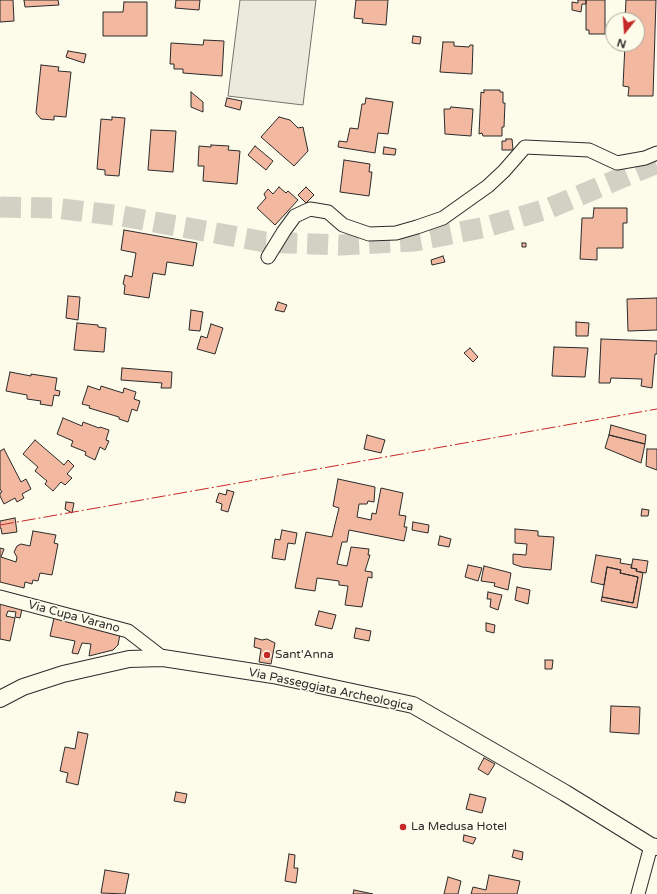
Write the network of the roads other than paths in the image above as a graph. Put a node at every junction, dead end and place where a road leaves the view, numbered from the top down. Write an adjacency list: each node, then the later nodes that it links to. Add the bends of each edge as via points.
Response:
1 (657, 153): 2 (street, via 617,163 589,150 525,147 488,186 443,218 396,232 369,234 343,224 328,212 310,209 295,216)
2 (268, 257)
3 (0, 597): 4 (street, Via Cupa Varano, via 128,631)
4 (163, 658): 5 (street, Via Passeggiata Archeologica, via 129,660 63,674 23,687); 6 (street, Via Passeggiata Archeologica, via 279,677 413,705)
5 (0, 699)
6 (654, 846): 7 (street)
7 (638, 894)

